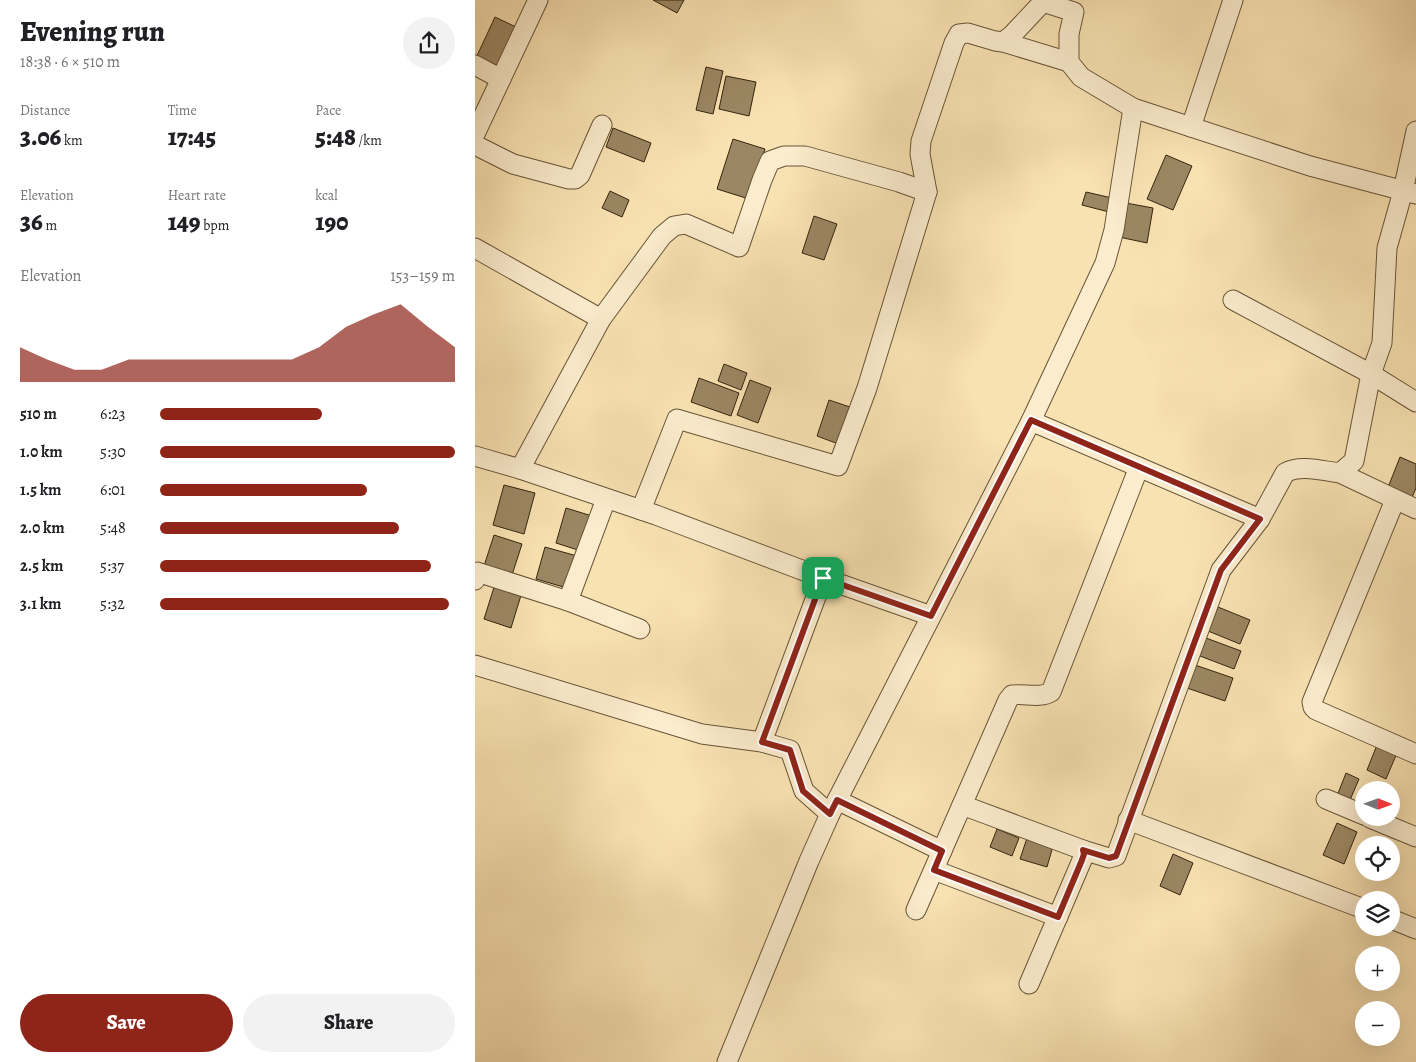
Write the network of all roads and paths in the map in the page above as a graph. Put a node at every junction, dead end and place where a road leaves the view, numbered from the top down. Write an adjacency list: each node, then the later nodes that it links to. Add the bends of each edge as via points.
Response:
1 (538, 0): 8 (street)
2 (1233, 0): 11 (street)
3 (1040, 1): 4 (street); 5 (street)
4 (1075, 6): 6 (street, via 1069,34)
5 (1003, 42): 6 (street); 15 (street, via 967,33 959,34 954,43 921,141 920,154)
6 (1069, 62): 9 (street, via 1081,77)
7 (475, 65): 8 (street)
8 (501, 79): 13 (street)
9 (1133, 108): 11 (street); 22 (street, via 1105,264)
10 (602, 124): 14 (street, via 580,175 575,179 513,164)
11 (1191, 127): 16 (street, via 1310,166)
12 (1416, 132): 16 (street)
13 (475, 134)
14 (475, 145)
15 (927, 192): 19 (street, via 805,156 784,156 770,161 739,247 686,224 674,226 662,236); 29 (street, via 867,388 838,466 677,419)
16 (1409, 192): 20 (street, via 1387,248 1382,343)
17 (475, 248): 19 (street)
18 (1233, 300): 20 (street)
19 (601, 319): 25 (street)
20 (1371, 374): 21 (street); 26 (street, via 1354,461)
21 (1416, 402)
22 (1031, 420): 24 (street); 35 (street)
23 (475, 456): 25 (street)
24 (1139, 467): 31 (street); 41 (street, via 1051,692 1019,694 1008,700)
25 (520, 469): 27 (street)
26 (1340, 473): 28 (street); 31 (street, via 1291,469 1285,473)
27 (606, 498): 29 (street); 34 (street)
28 (1395, 500): 30 (street); 39 (street, via 1312,702 1316,710)
29 (641, 510): 32 (street)
30 (1416, 510)
31 (1260, 519): 44 (street, via 1221,570)
32 (823, 578): 35 (street); 38 (street)
33 (475, 580): 34 (street, via 477,572)
34 (568, 601): 36 (street)
35 (931, 616): 42 (street)
36 (640, 629)
37 (475, 665): 38 (street, via 702,734)
38 (762, 742): 42 (street, via 790,750 803,791)
39 (1416, 754)
40 (1326, 799): 43 (street)
41 (962, 805): 47 (street); 48 (street)
42 (833, 807): 48 (street); 56 (street)
43 (1355, 811)
44 (1128, 820): 47 (street, via 1116,856 1109,858); 50 (street)
45 (1389, 826): 46 (street)
46 (1416, 837)
47 (1083, 850): 52 (street, via 1082,860)
48 (942, 851): 49 (street)
49 (934, 870): 51 (street); 52 (street)
50 (1355, 906)
51 (916, 910)
52 (1058, 917): 55 (street)
53 (1400, 923): 54 (street)
54 (1416, 929)
55 (1029, 984)
56 (727, 1062)

